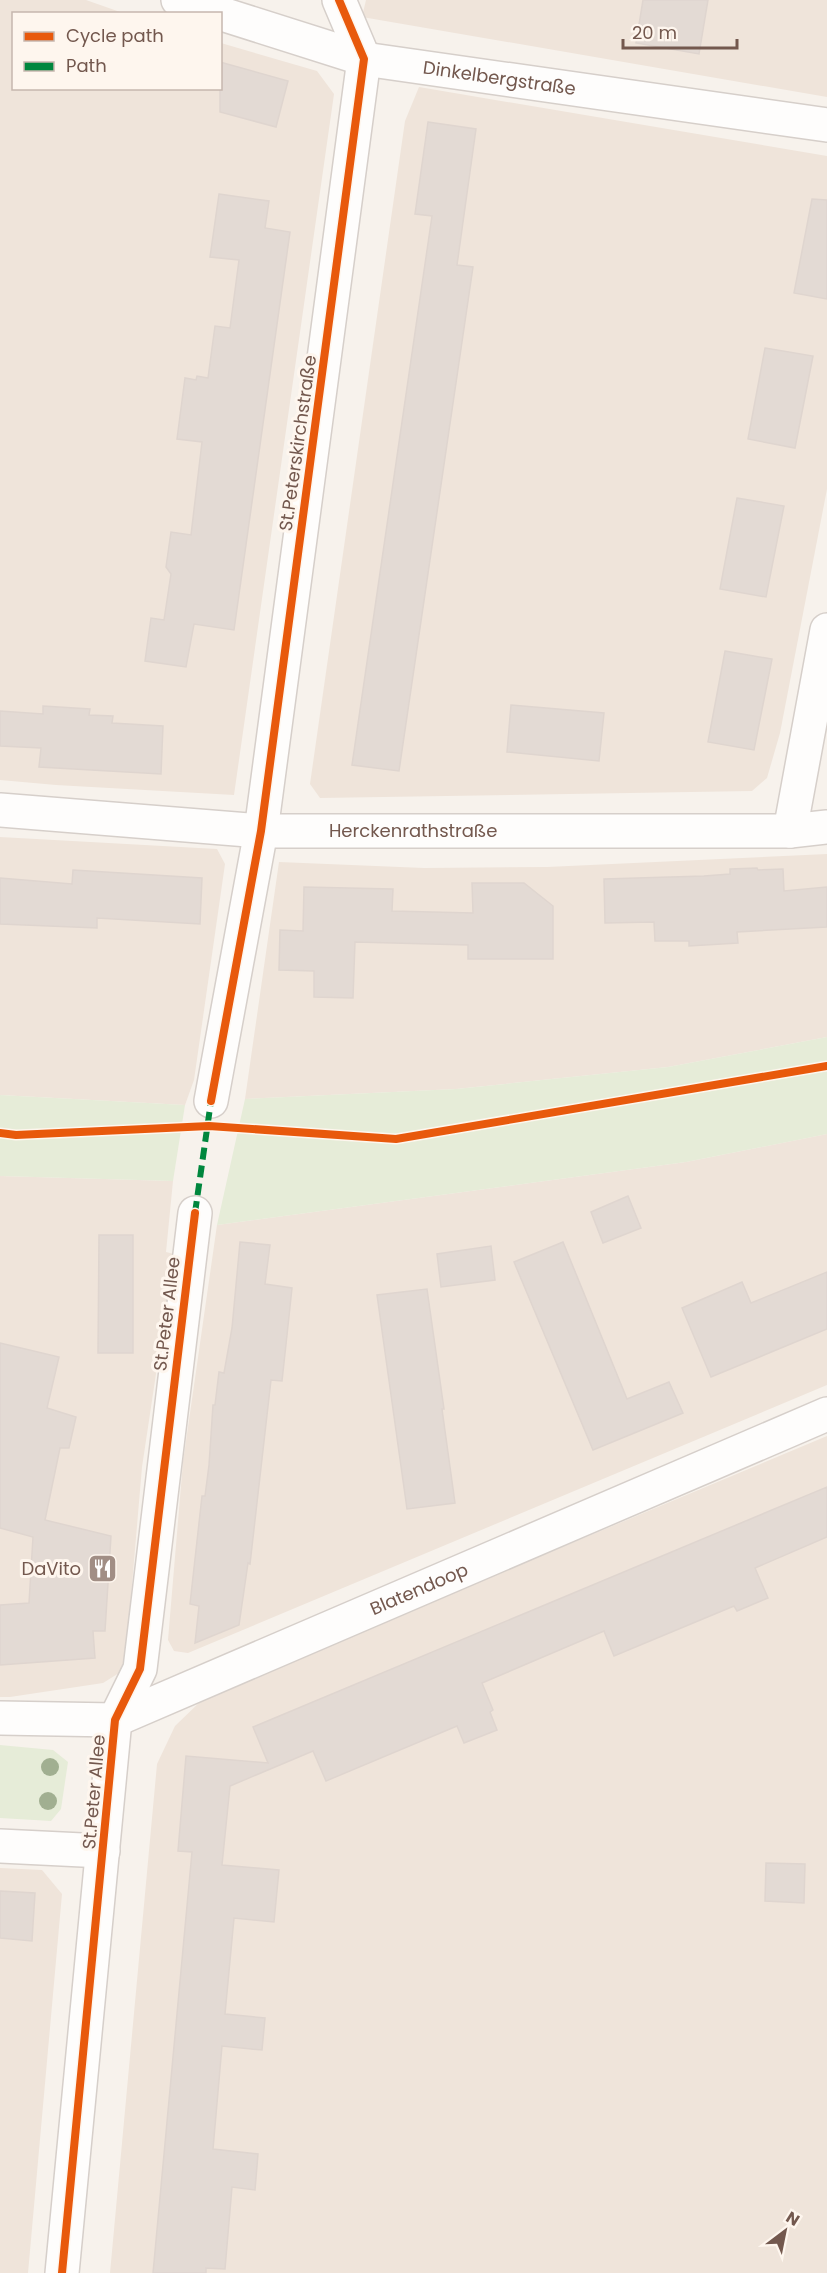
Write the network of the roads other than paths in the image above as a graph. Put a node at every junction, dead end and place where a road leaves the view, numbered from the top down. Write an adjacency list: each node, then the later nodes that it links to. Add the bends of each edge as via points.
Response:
1 (178, 0): 3 (street, Dinkelbergstraße)
2 (339, 0): 5 (street)
3 (216, 12)
4 (222, 14): 5 (street, Dinkelbergstraße)
5 (364, 59): 6 (street, Dinkelbergstraße); 10 (street, St.Peterskirchstraße)
6 (827, 124)
7 (827, 630): 11 (street)
8 (0, 810): 10 (street, Herckenrathstraße)
9 (827, 826): 11 (street, Herckenrathstraße)
10 (261, 831): 11 (street, Herckenrathstraße); 12 (street)
11 (790, 831)
12 (212, 1101)
13 (195, 1213): 16 (street, St.Peter Allee, via 140,1669)
14 (827, 1414): 16 (street, Blatendoop)
15 (0, 1718): 16 (street, Blatendoop)
16 (115, 1720): 18 (street, St.Peter Allee)
17 (0, 1846): 18 (street)
18 (103, 1851): 19 (street, St.Peter Allee)
19 (62, 2273)

